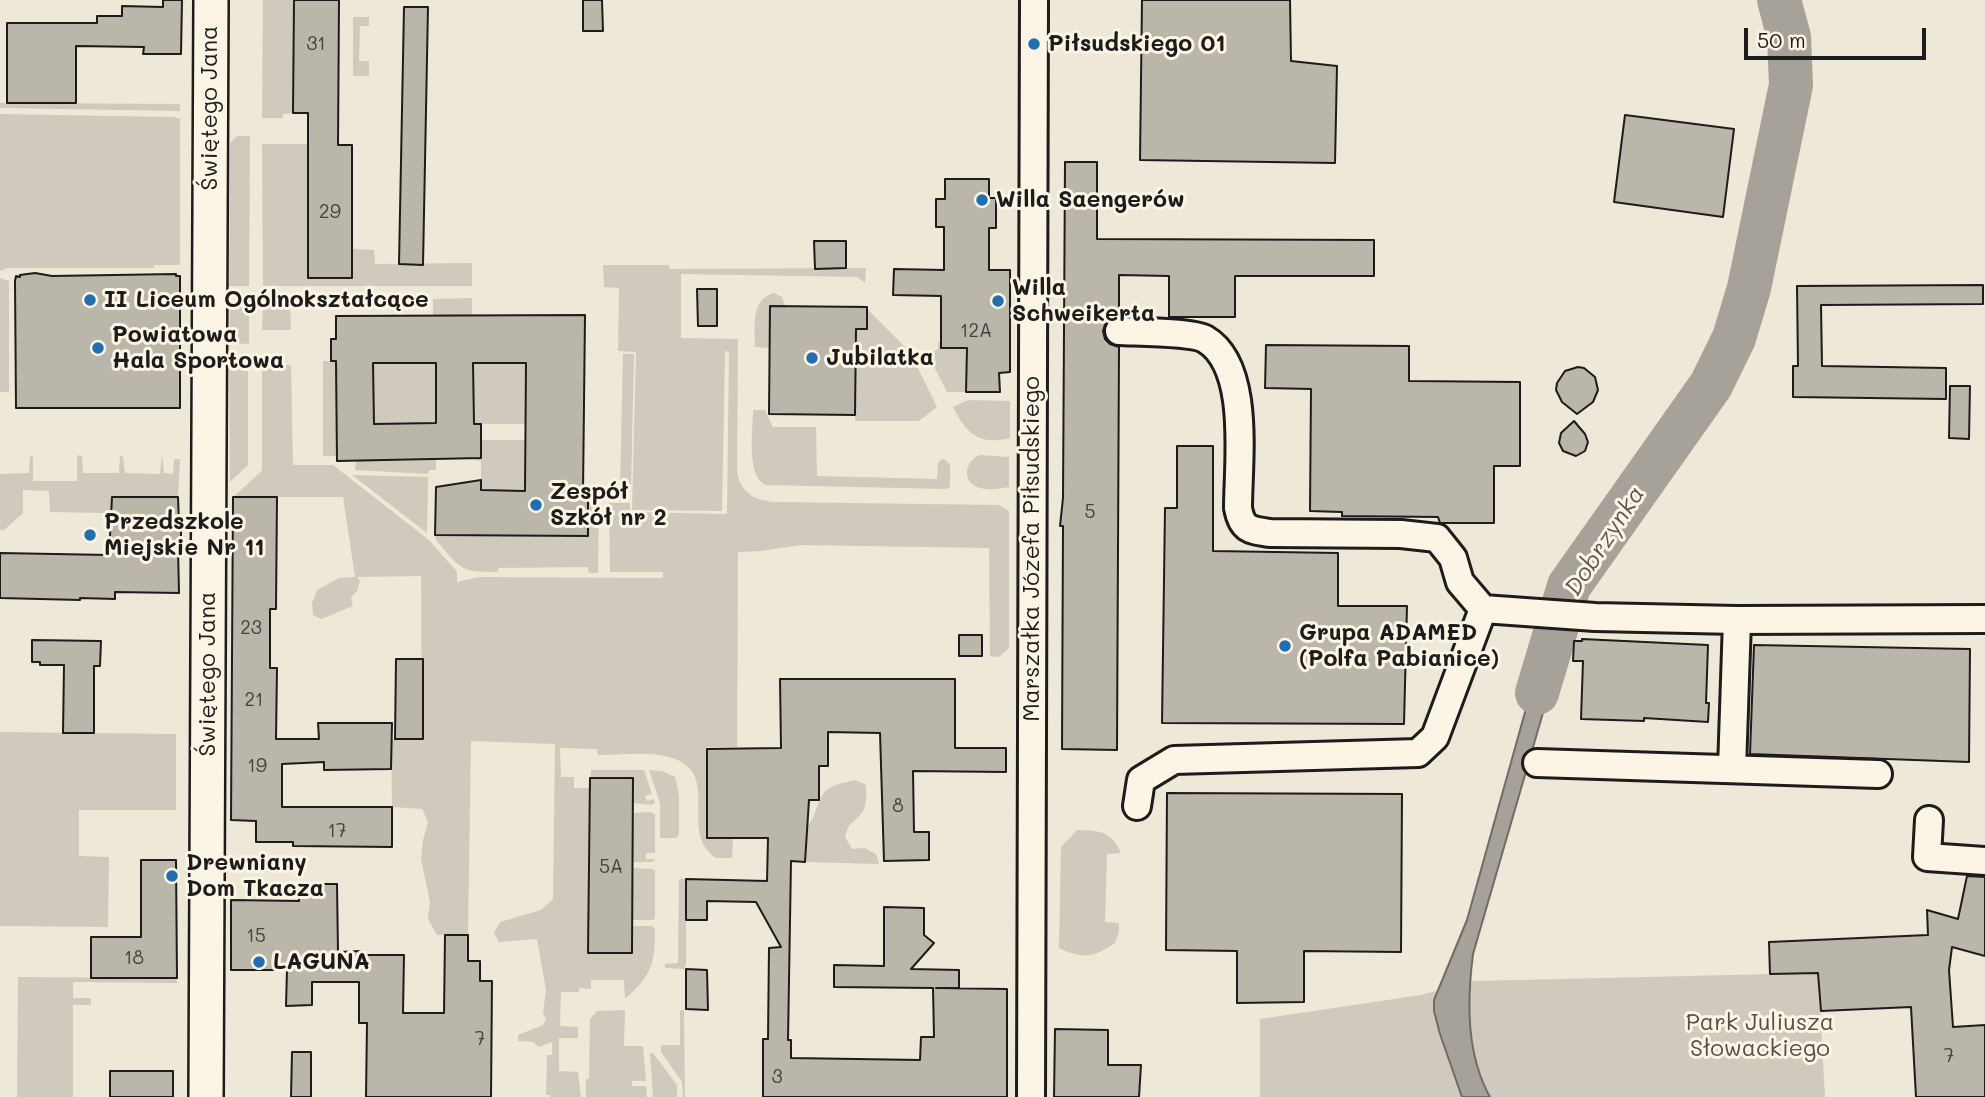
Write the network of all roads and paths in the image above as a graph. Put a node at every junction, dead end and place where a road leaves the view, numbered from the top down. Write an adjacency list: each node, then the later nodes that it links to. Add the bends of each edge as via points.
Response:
1 (211, 0): 13 (main road, Świętego Jana)
2 (1034, 0): 14 (street, Marszałka Józefa Piłsudskiego)
3 (1119, 331): 4 (street, via 1204,338 1225,358 1238,406 1238,508 1240,520 1251,530 1437,538 1454,558 1460,582)
4 (1483, 609): 6 (street); 10 (street, via 1435,737 1418,753 1174,760 1141,779)
5 (1985, 619): 6 (street)
6 (1737, 620): 8 (street)
7 (1537, 763): 8 (street)
8 (1732, 769): 9 (street)
9 (1878, 775)
10 (1137, 806)
11 (1929, 820): 12 (street, via 1927,857)
12 (1985, 861)
13 (206, 1097)
14 (1031, 1097)

